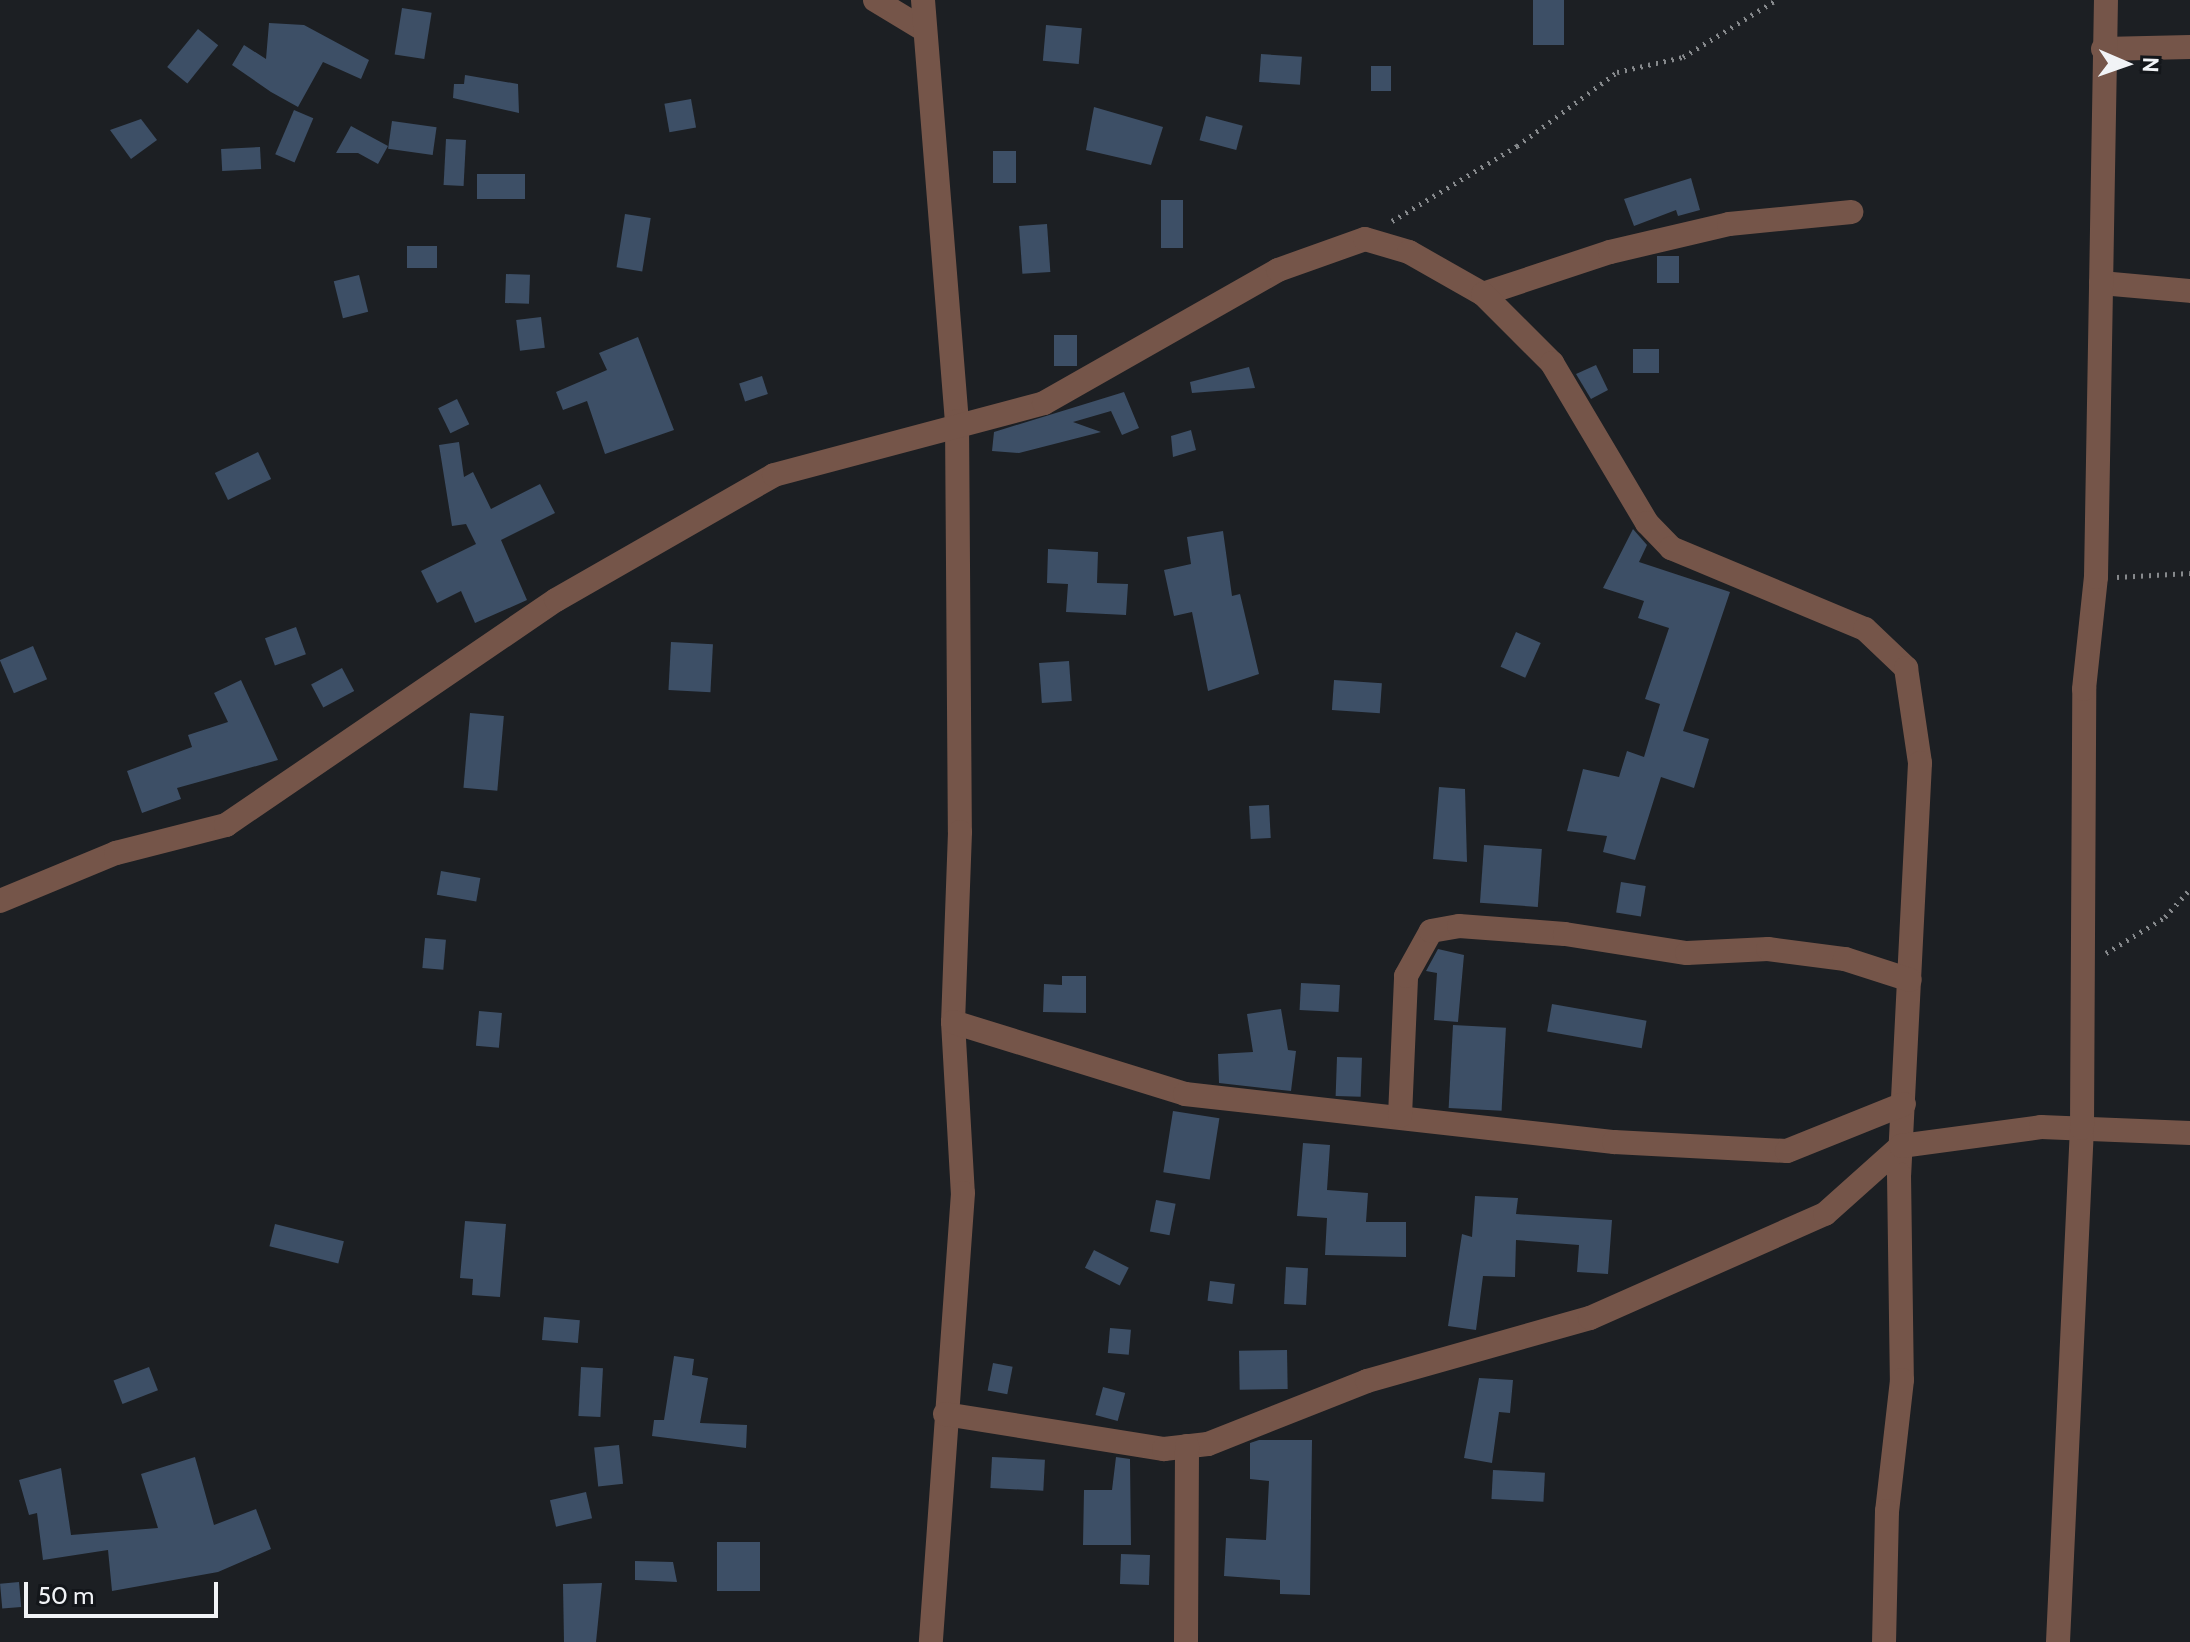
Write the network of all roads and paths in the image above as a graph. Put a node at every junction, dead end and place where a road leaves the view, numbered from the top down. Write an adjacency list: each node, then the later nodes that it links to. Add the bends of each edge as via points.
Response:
1 (875, 0): 5 (street)
2 (923, 0): 5 (street)
3 (1776, 0): 9 (path, via 1683,57 1617,72 1517,146)
4 (2106, 0): 7 (street)
5 (923, 29): 13 (street)
6 (2190, 47): 7 (street)
7 (2103, 49): 10 (street)
8 (1851, 212): 12 (street, via 1729,224 1610,252)
9 (1365, 239): 12 (street, via 1409,252); 13 (street, via 1278,270 1081,388)
10 (2101, 283): 11 (street); 15 (street)
11 (2190, 291)
12 (1483, 294): 19 (street, via 1552,363 1647,523 1671,548 1865,629 1906,668 1918,711 1920,763)
13 (957, 421): 17 (street, via 774,475 556,600 226,825 116,853); 20 (street, via 960,832)
14 (2190, 573): 15 (path)
15 (2096, 577): 18 (street, via 2084,689)
16 (2190, 889): 18 (path, via 2132,939)
17 (0, 901)
18 (2079, 964): 23 (street)
19 (1910, 980): 21 (street); 22 (street, via 1845,959 1768,949 1687,953 1565,934 1459,926 1431,931 1406,976)
20 (953, 1022): 22 (street, via 1185,1094); 26 (street, via 963,1193)
21 (1904, 1104): 22 (street, via 1787,1151 1614,1142); 25 (street)
22 (1400, 1116)
23 (2082, 1128): 24 (street); 25 (street); 31 (street)
24 (2190, 1133)
25 (1901, 1146): 27 (street, via 1825,1214 1590,1318 1367,1381); 30 (street, via 1902,1367 1887,1511)
26 (945, 1414): 27 (street, via 1164,1449); 28 (street)
27 (1187, 1446): 29 (street)
28 (931, 1642)
29 (1186, 1642)
30 (1884, 1642)
31 (2058, 1642)

